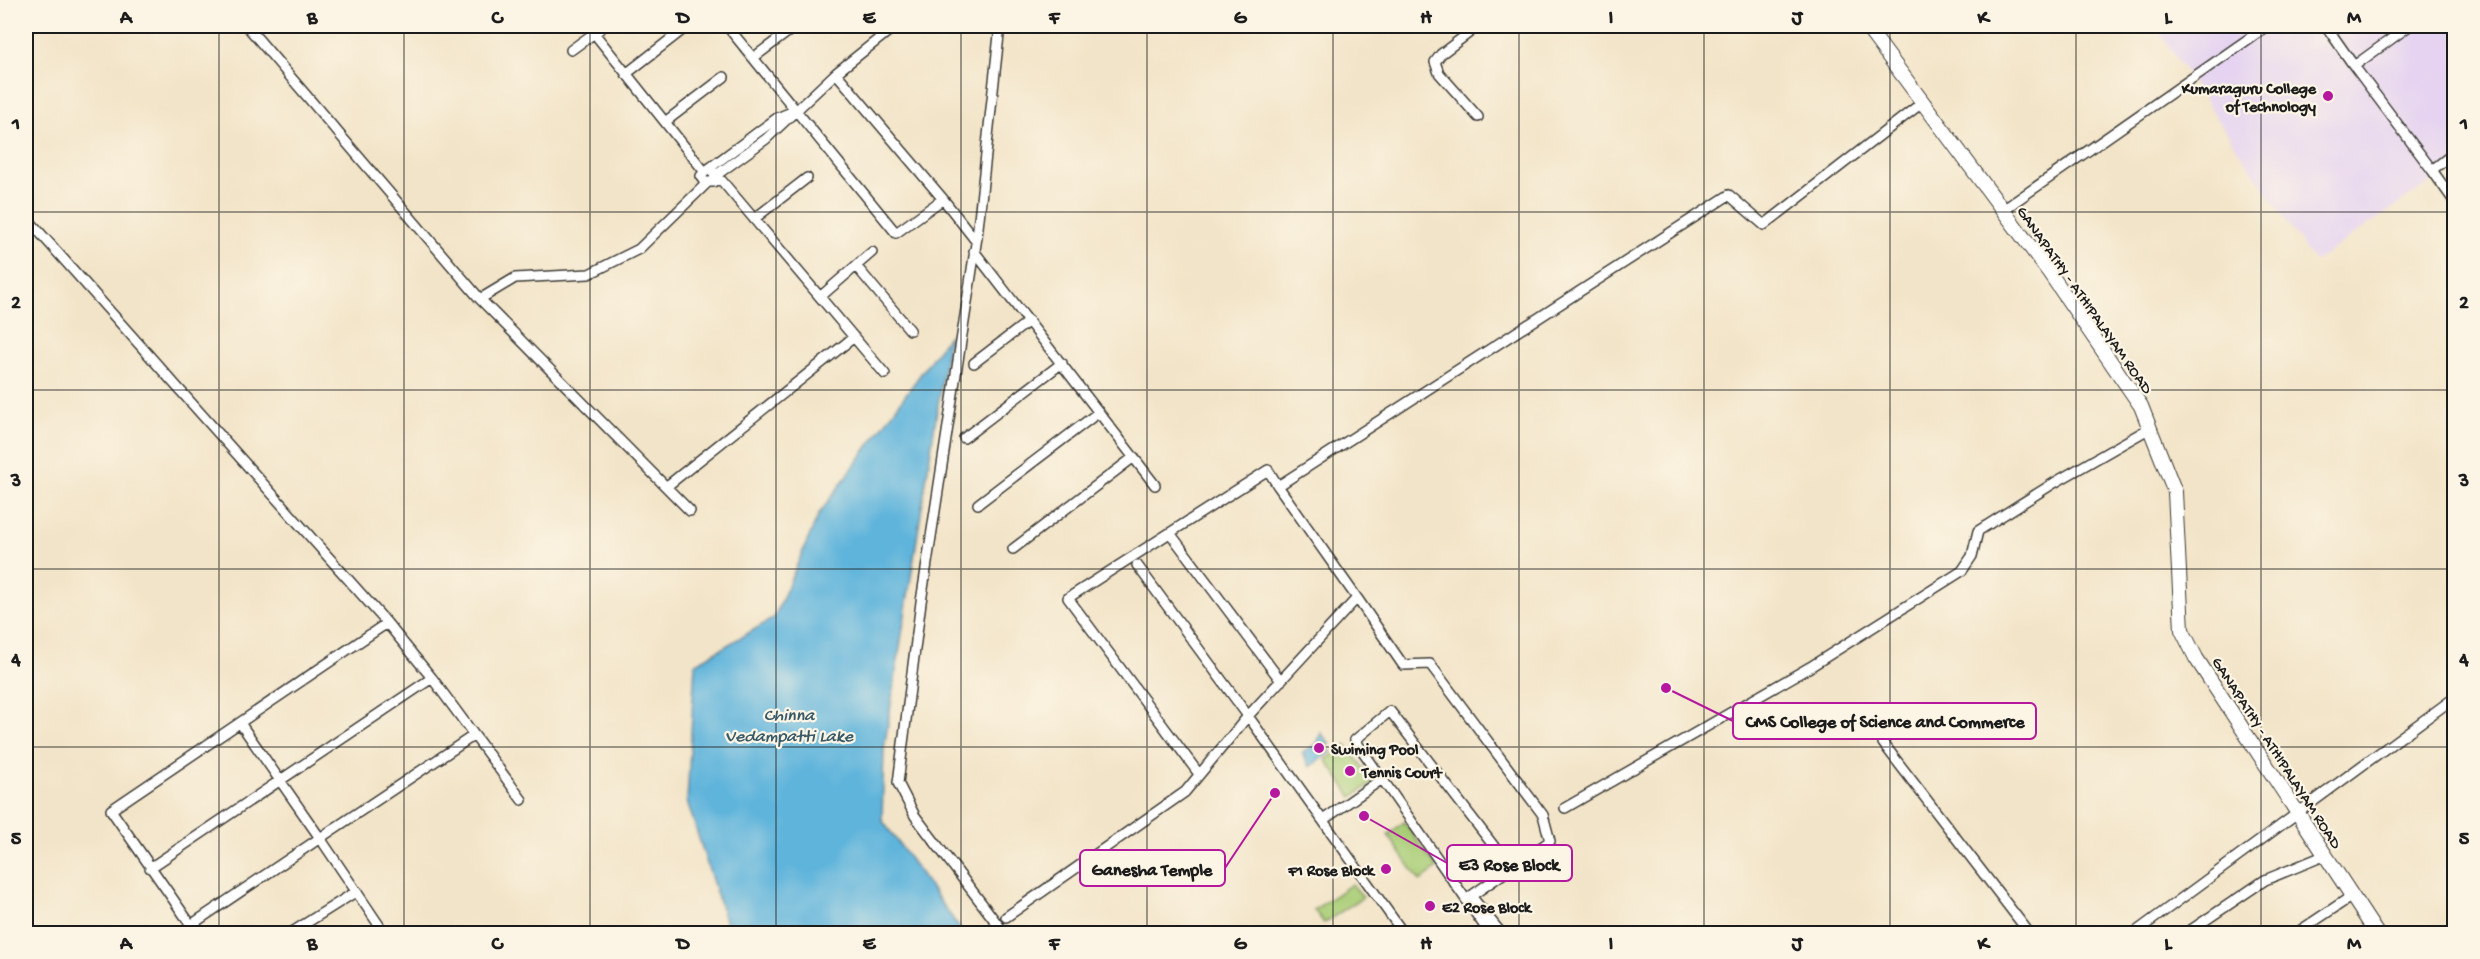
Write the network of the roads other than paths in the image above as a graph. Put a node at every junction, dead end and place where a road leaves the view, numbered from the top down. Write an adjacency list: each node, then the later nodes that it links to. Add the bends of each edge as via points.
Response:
1 (247, 26): 38 (street)
2 (604, 26): 13 (street)
3 (727, 26): 15 (street)
4 (796, 26): 15 (street)
5 (895, 26): 17 (street)
6 (1000, 26): 34 (street)
7 (1478, 26): 22 (street, via 1435,62 1438,73)
8 (1866, 26): 20 (main road, GANAPATHY - ATHIPALAYAM ROAD)
9 (2267, 26): 31 (street)
10 (2326, 26): 16 (street)
11 (2409, 26): 16 (street)
12 (685, 28): 18 (street)
13 (594, 33): 14 (street); 18 (street)
14 (571, 50)
15 (753, 58): 21 (street)
16 (2354, 66): 26 (street)
17 (836, 72): 21 (street); 29 (street)
18 (626, 74): 23 (street)
19 (724, 77): 23 (street)
20 (1923, 102): 31 (main road, GANAPATHY - ATHIPALAYAM ROAD); 51 (street, via 1764,225 1729,195)
21 (796, 110): 25 (street, via 777,118); 28 (street, via 766,139); 29 (street, via 896,233)
22 (1478, 117)
23 (665, 122): 25 (street)
24 (2454, 153): 26 (street)
25 (706, 170): 28 (street, via 701,176)
26 (2432, 170): 30 (street)
27 (807, 178): 33 (street)
28 (712, 180): 33 (street, via 722,181); 38 (street, via 639,249 589,274 515,278)
29 (943, 199): 34 (street)
30 (2454, 201)
31 (2003, 210): 46 (main road, GANAPATHY - ATHIPALAYAM ROAD, via 2111,361)
32 (26, 217): 58 (street)
33 (754, 219): 37 (street)
34 (975, 246): 39 (street); 83 (street, via 898,783 915,816)
35 (872, 252): 36 (street)
36 (856, 266): 37 (street); 40 (street)
37 (820, 297): 41 (street)
38 (480, 298): 50 (street)
39 (1029, 321): 42 (street); 43 (street)
40 (910, 330)
41 (854, 338): 44 (street); 50 (street)
42 (974, 363)
43 (1062, 363): 45 (street); 47 (street)
44 (885, 374)
45 (1099, 412): 48 (street); 52 (street)
46 (2150, 428): 70 (street, via 1978,531 1972,556 1962,571 1810,667); 71 (main road, GANAPATHY - ATHIPALAYAM ROAD, via 2175,492 2182,630 2196,658)
47 (964, 438)
48 (1134, 457): 49 (street); 55 (street)
49 (1155, 485)
50 (667, 486): 53 (street)
51 (1278, 486): 54 (street, via 1268,470); 57 (street)
52 (978, 504)
53 (690, 510)
54 (1170, 533): 60 (street); 66 (street, via 1068,598)
55 (1013, 549)
56 (1137, 565): 62 (street)
57 (1357, 598): 60 (street); 86 (street, via 1403,665 1430,664 1543,815 1550,841 1471,896)
58 (387, 623): 59 (street); 63 (street)
59 (432, 678): 64 (street); 68 (street)
60 (1281, 681): 62 (street)
61 (2454, 698): 71 (street)
62 (1248, 716): 66 (street); 72 (street)
63 (240, 723): 68 (street); 76 (street, via 111,810)
64 (473, 736): 69 (street); 73 (street)
65 (1883, 743): 87 (street)
66 (1199, 774): 79 (street, via 1185,792)
67 (1382, 779): 72 (street); 74 (street, via 1355,740 1390,711); 85 (street)
68 (280, 781): 73 (street); 76 (street)
69 (522, 800)
70 (1565, 808)
71 (2298, 812): 75 (main road, GANAPATHY - ATHIPALAYAM ROAD); 88 (street)
72 (1323, 820): 84 (street)
73 (320, 838): 77 (street); 80 (street)
74 (1496, 849)
75 (2326, 855): 78 (main road, GANAPATHY - ATHIPALAYAM ROAD); 89 (street, via 2265,880)
76 (150, 868): 80 (street)
77 (357, 891): 81 (street); 82 (street)
78 (2352, 896): 90 (street); 91 (main road, GANAPATHY - ATHIPALAYAM ROAD)
79 (1006, 917)
80 (194, 929)
81 (289, 933)
82 (385, 933)
83 (1005, 933)
84 (1404, 933)
85 (1490, 933)
86 (1502, 933)
87 (2030, 933)
88 (2133, 933)
89 (2185, 933)
90 (2295, 933)
91 (2377, 933)

